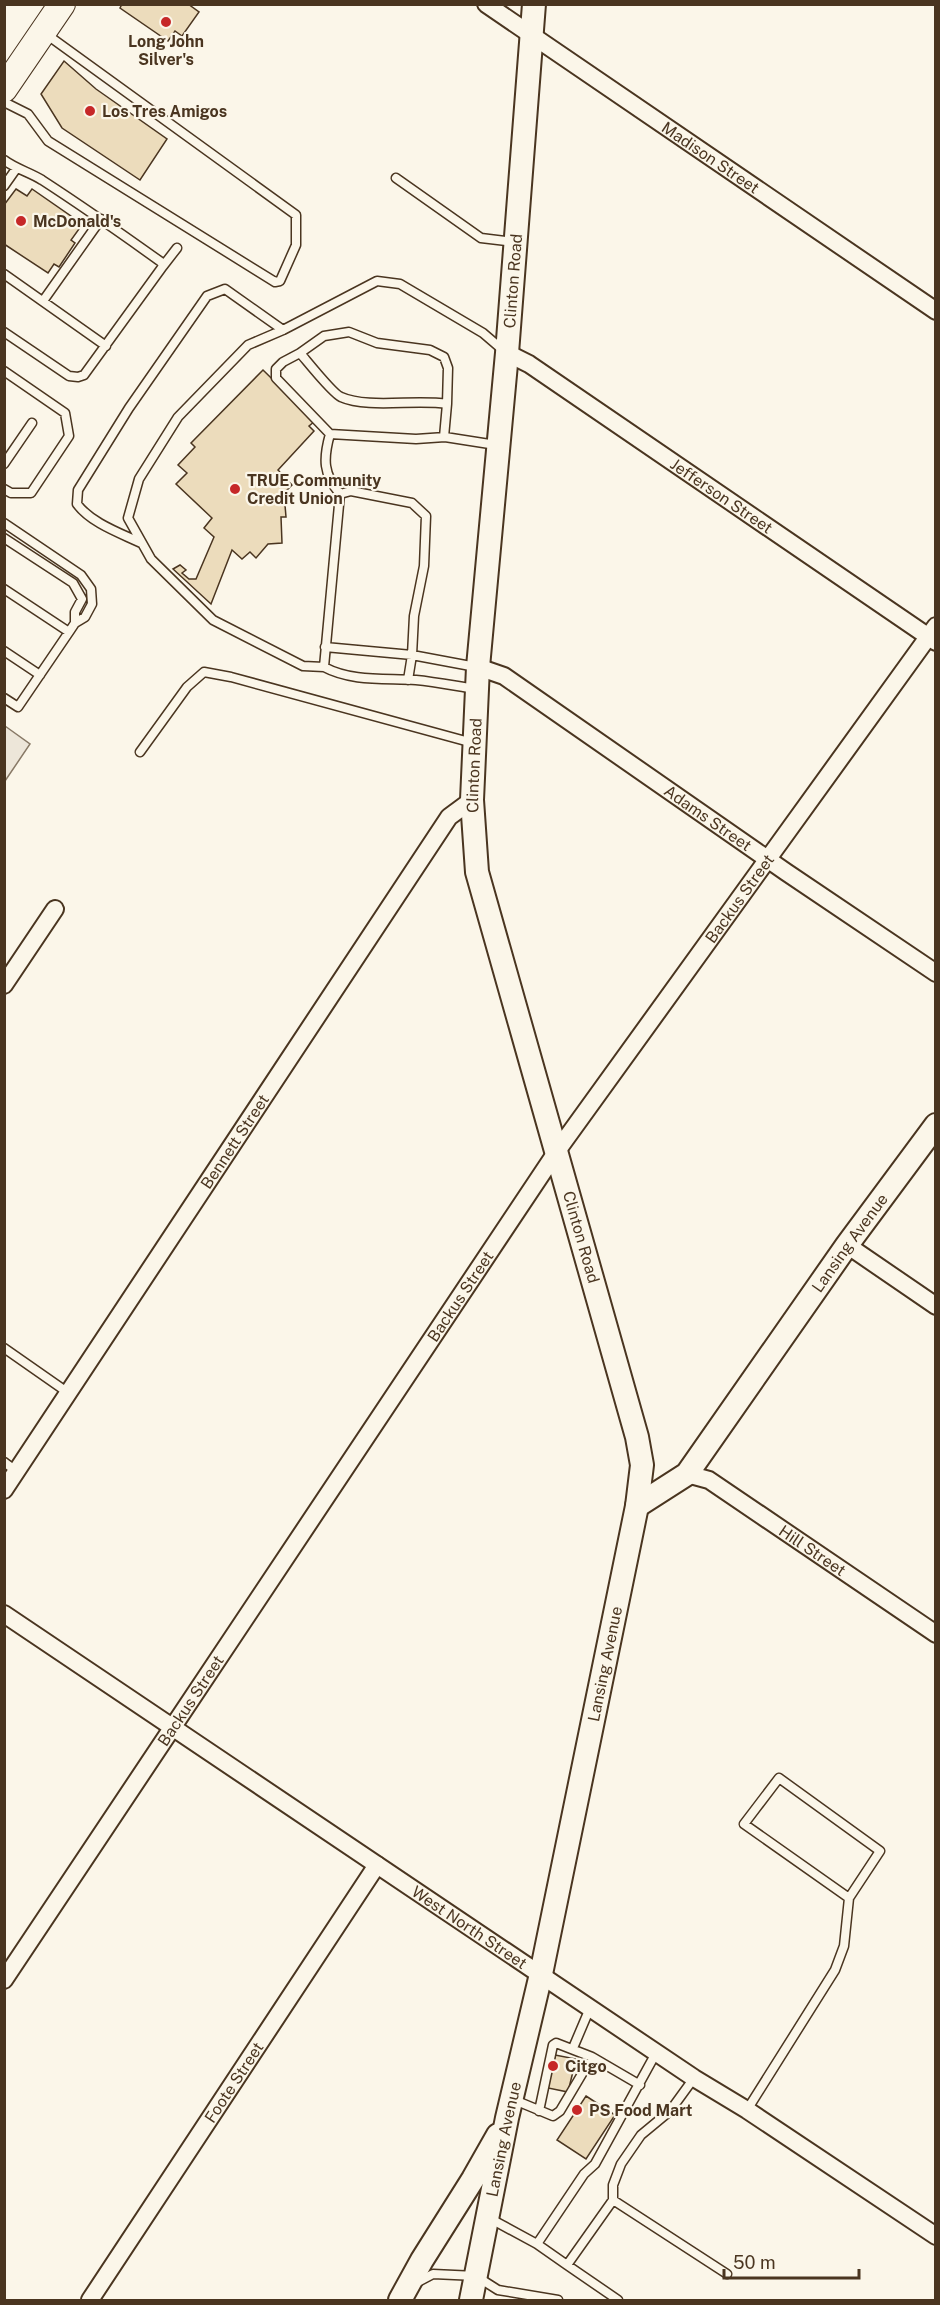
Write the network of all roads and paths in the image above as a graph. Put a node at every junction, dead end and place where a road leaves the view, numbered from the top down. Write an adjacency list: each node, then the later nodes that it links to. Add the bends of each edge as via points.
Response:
1 (62, 4): 4 (main road)
2 (486, 4): 5 (street, Madison Street)
3 (534, 4): 5 (main road, Clinton Road)
4 (43, 32): 6 (main road); 7 (lane, via 296,214 296,245 280,280 275,282 48,141 28,114)
5 (532, 36): 13 (main road, Clinton Road); 18 (street, Madison Street)
6 (4, 89)
7 (4, 102)
8 (4, 160): 9 (lane)
9 (16, 169): 11 (lane); 12 (lane, via 39,178)
10 (396, 178): 13 (lane, via 481,238)
11 (4, 186)
12 (101, 219): 15 (lane); 17 (lane)
13 (516, 242): 23 (main road, Clinton Road)
14 (177, 248): 15 (lane)
15 (163, 266): 21 (lane)
16 (4, 274): 17 (lane)
17 (43, 301): 21 (lane)
18 (936, 312)
19 (284, 330): 23 (lane, via 377,280 400,284 483,333); 35 (lane, via 248,345 178,417 138,479 128,518); 35 (lane, via 225,290 207,296 129,408 78,490 77,504 82,511)
20 (4, 332): 21 (lane, via 69,376 84,375)
21 (106, 346)
22 (300, 353): 25 (lane, via 339,397 372,403); 25 (lane, via 324,336 349,333 377,343 430,350 444,357 448,368); 27 (lane, via 276,369 276,378)
23 (507, 353): 29 (main road, Clinton Road); 39 (street, Jefferson Street)
24 (4, 371): 31 (lane, via 65,413 69,436 31,493)
25 (447, 404): 28 (lane)
26 (32, 423): 30 (lane)
27 (330, 434): 28 (lane); 32 (lane, via 324,453 328,480)
28 (444, 437): 29 (lane)
29 (498, 446): 45 (main road, Clinton Road)
30 (4, 464)
31 (4, 489)
32 (340, 494): 40 (lane); 42 (lane, via 351,491 412,503 426,516 424,566 414,616)
33 (4, 523): 37 (lane, via 81,575 92,589 92,604 85,617)
34 (4, 538): 37 (lane, via 74,583 82,600 75,612)
35 (142, 543): 43 (lane, via 151,559 213,620 303,666)
36 (4, 589): 38 (lane)
37 (75, 623): 38 (lane)
38 (69, 632): 44 (lane)
39 (933, 635): 51 (street, Backus Street)
40 (325, 647): 42 (lane); 43 (lane)
41 (4, 651): 44 (lane)
42 (412, 655): 45 (lane); 46 (lane)
43 (324, 667): 46 (lane, via 336,673)
44 (40, 675): 47 (lane, via 18,707)
45 (477, 678): 46 (lane); 48 (main road, Clinton Road); 51 (street, Adams Street, via 504,676)
46 (408, 680)
47 (4, 698)
48 (474, 743): 49 (lane, via 204,672 188,687); 50 (main road, Clinton Road)
49 (140, 752)
50 (472, 800): 56 (main road, Clinton Road, via 477,872); 60 (street, Bennett Street, via 449,818)
51 (766, 858): 53 (street, Adams Street); 56 (street, Backus Street)
52 (55, 909): 54 (street)
53 (936, 973)
54 (4, 985)
55 (936, 1125): 57 (main road, Lansing Avenue)
56 (557, 1150): 64 (main road, Clinton Road, via 637,1437 642,1465); 67 (street, Backus Street)
57 (847, 1245): 58 (street); 62 (main road, Lansing Avenue)
58 (936, 1306)
59 (4, 1348): 60 (lane)
60 (67, 1392): 61 (street, Bennett Street)
61 (10, 1467): 63 (street, Bennett Street)
62 (687, 1474): 64 (main road, Lansing Avenue); 66 (street, Hill Street, via 709,1480)
63 (4, 1490)
64 (637, 1506): 70 (main road, Lansing Avenue)
65 (4, 1614): 67 (street, West North Street)
66 (936, 1634)
67 (173, 1726): 68 (street, West North Street); 71 (street, Backus Street)
68 (377, 1865): 70 (street, West North Street); 90 (street, Foote Street)
69 (849, 1898): 69 (lane, via 880,1851 779,1778 744,1824); 79 (lane, via 844,1946 835,1970)
70 (541, 1974): 72 (street, West North Street); 78 (main road, Lansing Avenue)
71 (4, 1980)
72 (590, 2008): 73 (lane); 74 (street, West North Street)
73 (573, 2048): 75 (lane); 80 (lane, via 554,2045)
74 (656, 2052): 76 (street, West North Street); 77 (lane)
75 (592, 2057): 77 (lane); 80 (lane, via 560,2111 553,2116)
76 (694, 2078): 79 (street, West North Street); 81 (lane, via 670,2111 641,2134 621,2164 613,2186)
77 (640, 2085): 84 (lane, via 596,2164 584,2174)
78 (509, 2109): 80 (lane); 82 (main road, Lansing Avenue); 88 (main road, via 473,2179)
79 (747, 2110): 83 (street, West North Street)
80 (539, 2111)
81 (613, 2200): 85 (lane); 86 (lane)
82 (488, 2217): 84 (lane); 87 (main road, Lansing Avenue)
83 (936, 2236)
84 (537, 2244): 85 (lane)
85 (567, 2265): 93 (lane)
86 (727, 2274)
87 (476, 2276): 88 (lane, via 433,2274); 89 (lane, via 498,2290); 91 (main road, Lansing Avenue)
88 (404, 2294)
89 (522, 2298): 92 (lane)
90 (90, 2301)
91 (471, 2301)
92 (558, 2301)
93 (618, 2301)

